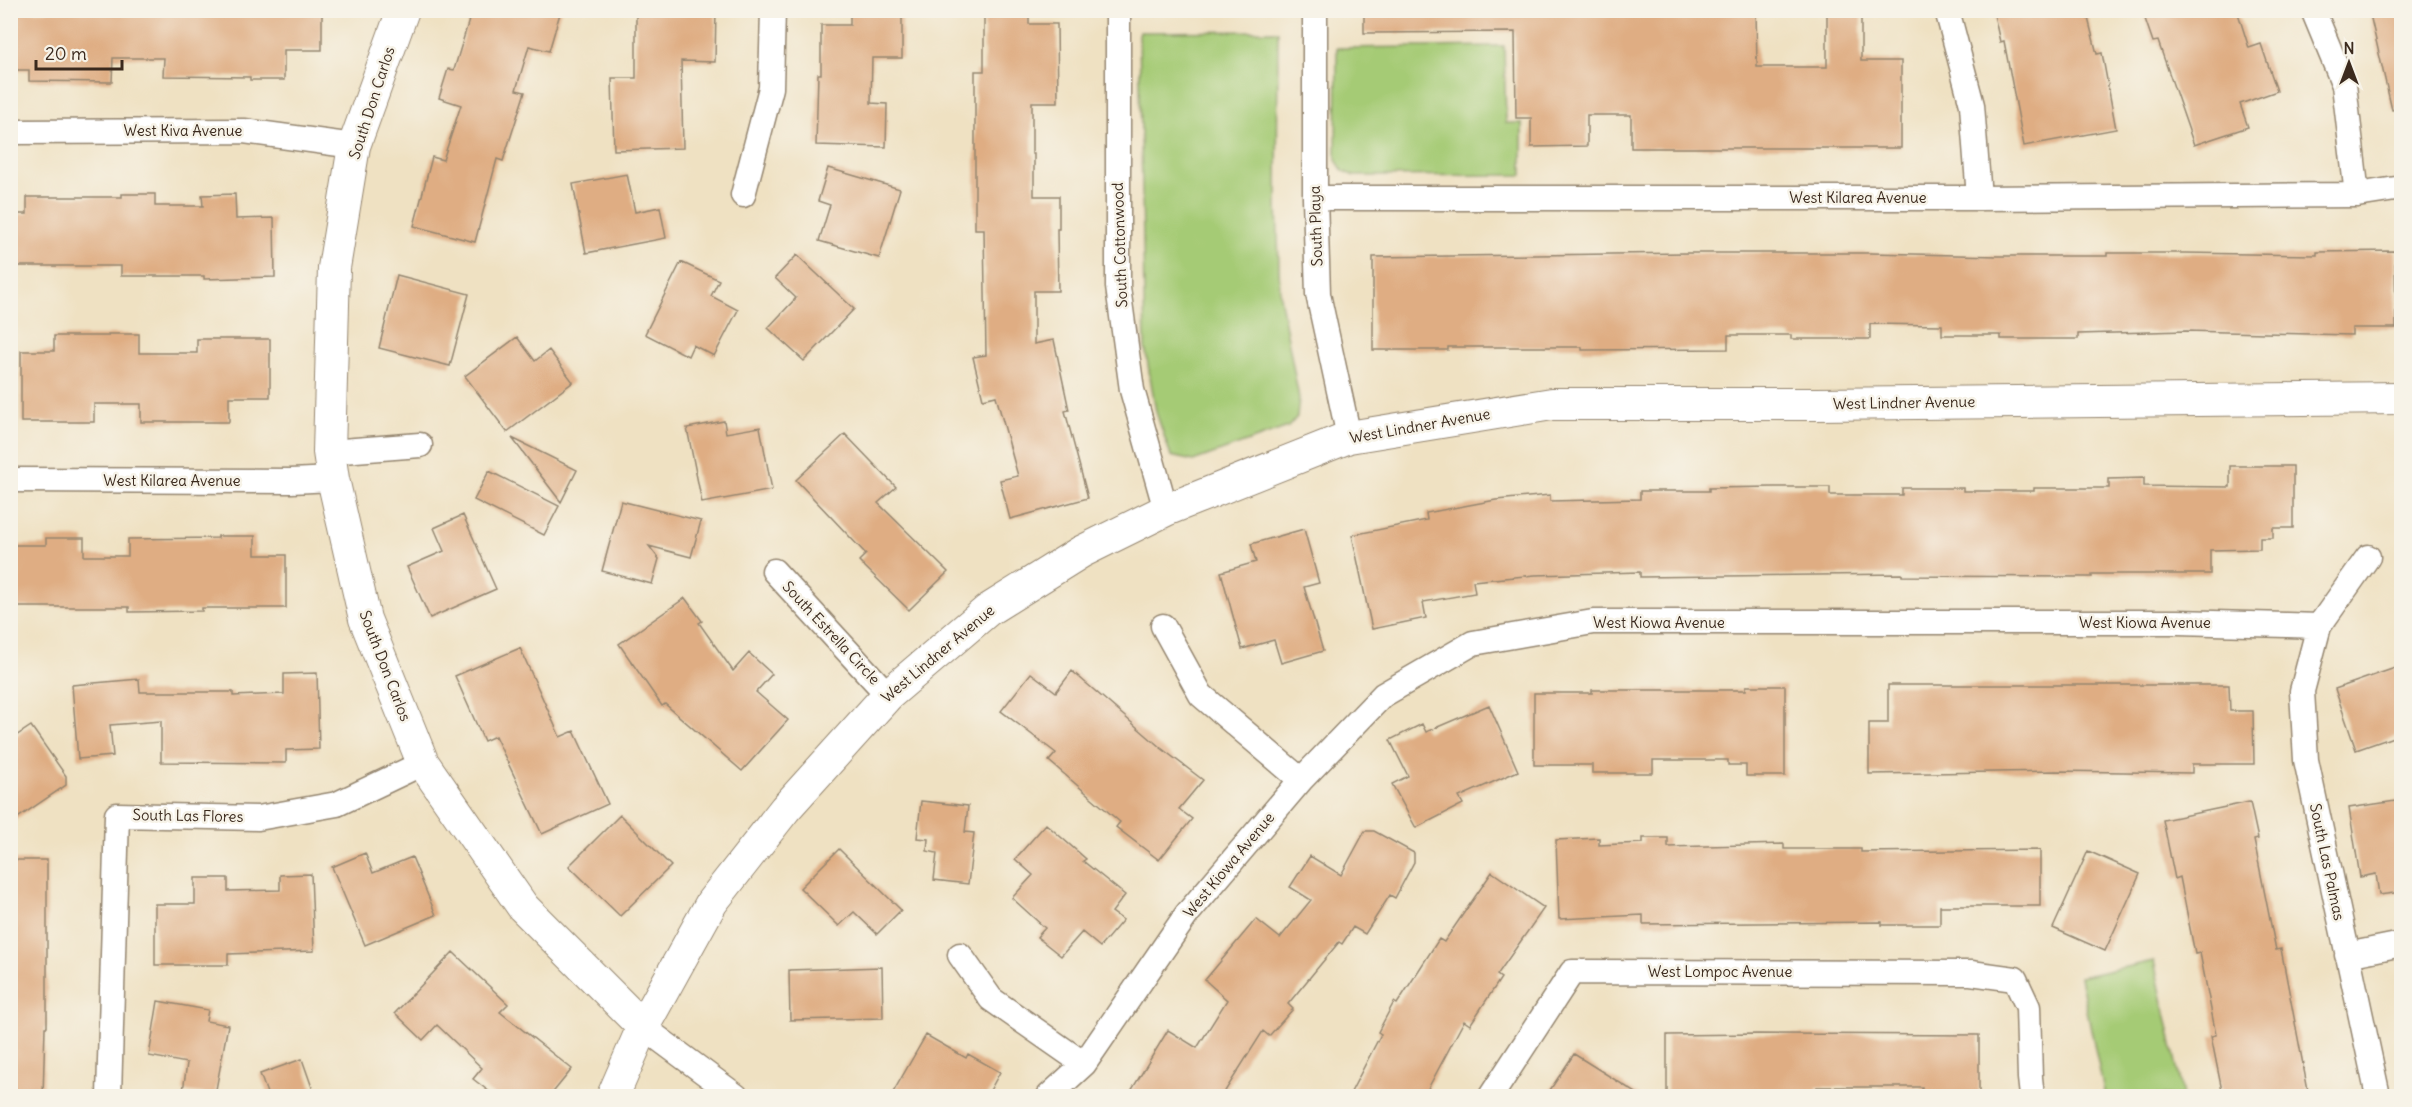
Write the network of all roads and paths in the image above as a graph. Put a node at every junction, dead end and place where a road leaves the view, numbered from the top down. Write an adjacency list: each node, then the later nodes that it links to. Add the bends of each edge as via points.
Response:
1 (403, 10): 8 (street, South Don Carlos)
2 (772, 10): 10 (street, via 771,88)
3 (1118, 10): 19 (street, South Cottonwood, via 1118,287 1132,390)
4 (1315, 10): 12 (street, South Playa)
5 (1947, 10): 13 (street, via 1972,105)
6 (2313, 10): 11 (street, via 2343,85)
7 (10, 132): 8 (street, West Kiva Avenue, via 244,131)
8 (354, 146): 17 (street, South Don Carlos, via 334,268)
9 (2402, 188): 11 (street, West Kilarea Avenue)
10 (743, 195)
11 (2357, 195): 13 (street, West Kilarea Avenue)
12 (1315, 198): 13 (street, West Kilarea Avenue); 15 (street, South Playa, via 1318,294)
13 (1979, 198)
14 (2402, 398): 15 (street, West Lindner Avenue, via 1552,404)
15 (1349, 437): 19 (street, West Lindner Avenue)
16 (420, 445): 17 (street, West Kilarea Avenue)
17 (331, 465): 18 (street, West Kilarea Avenue, via 291,481); 25 (street, South Don Carlos, via 365,619)
18 (10, 480)
19 (1166, 510): 24 (street, West Lindner Avenue, via 1081,552 988,610)
20 (2368, 557): 23 (street)
21 (774, 571): 24 (street, South Estrella Circle)
22 (1163, 626): 26 (street, via 1201,695)
23 (2319, 626): 26 (street, West Kiowa Avenue, via 2178,622 1593,622 1473,643 1383,695); 29 (street, South Las Palmas, via 2302,691 2306,760)
24 (888, 695): 30 (street, West Lindner Avenue, via 784,809 712,902)
25 (423, 763): 30 (street, South Don Carlos, via 523,907); 32 (street, South Las Flores, via 337,804 258,818 117,814)
26 (1300, 780): 31 (street, West Kiowa Avenue, via 1187,914)
27 (2402, 944): 29 (street)
28 (960, 955): 31 (street, via 991,999)
29 (2347, 955): 39 (street, South Las Palmas)
30 (643, 1027): 33 (street, West Lindner Avenue); 34 (street, South Don Carlos)
31 (1084, 1064): 35 (street, West Kiowa Avenue); 36 (street, West Kiowa Avenue)
32 (109, 1096)
33 (613, 1096)
34 (736, 1096)
35 (1049, 1096)
36 (1072, 1096)
37 (1491, 1096): 38 (street, West Lompoc Avenue, via 1572,972 1971,973 2015,979 2028,1007)
38 (2032, 1096)
39 (2378, 1096)

